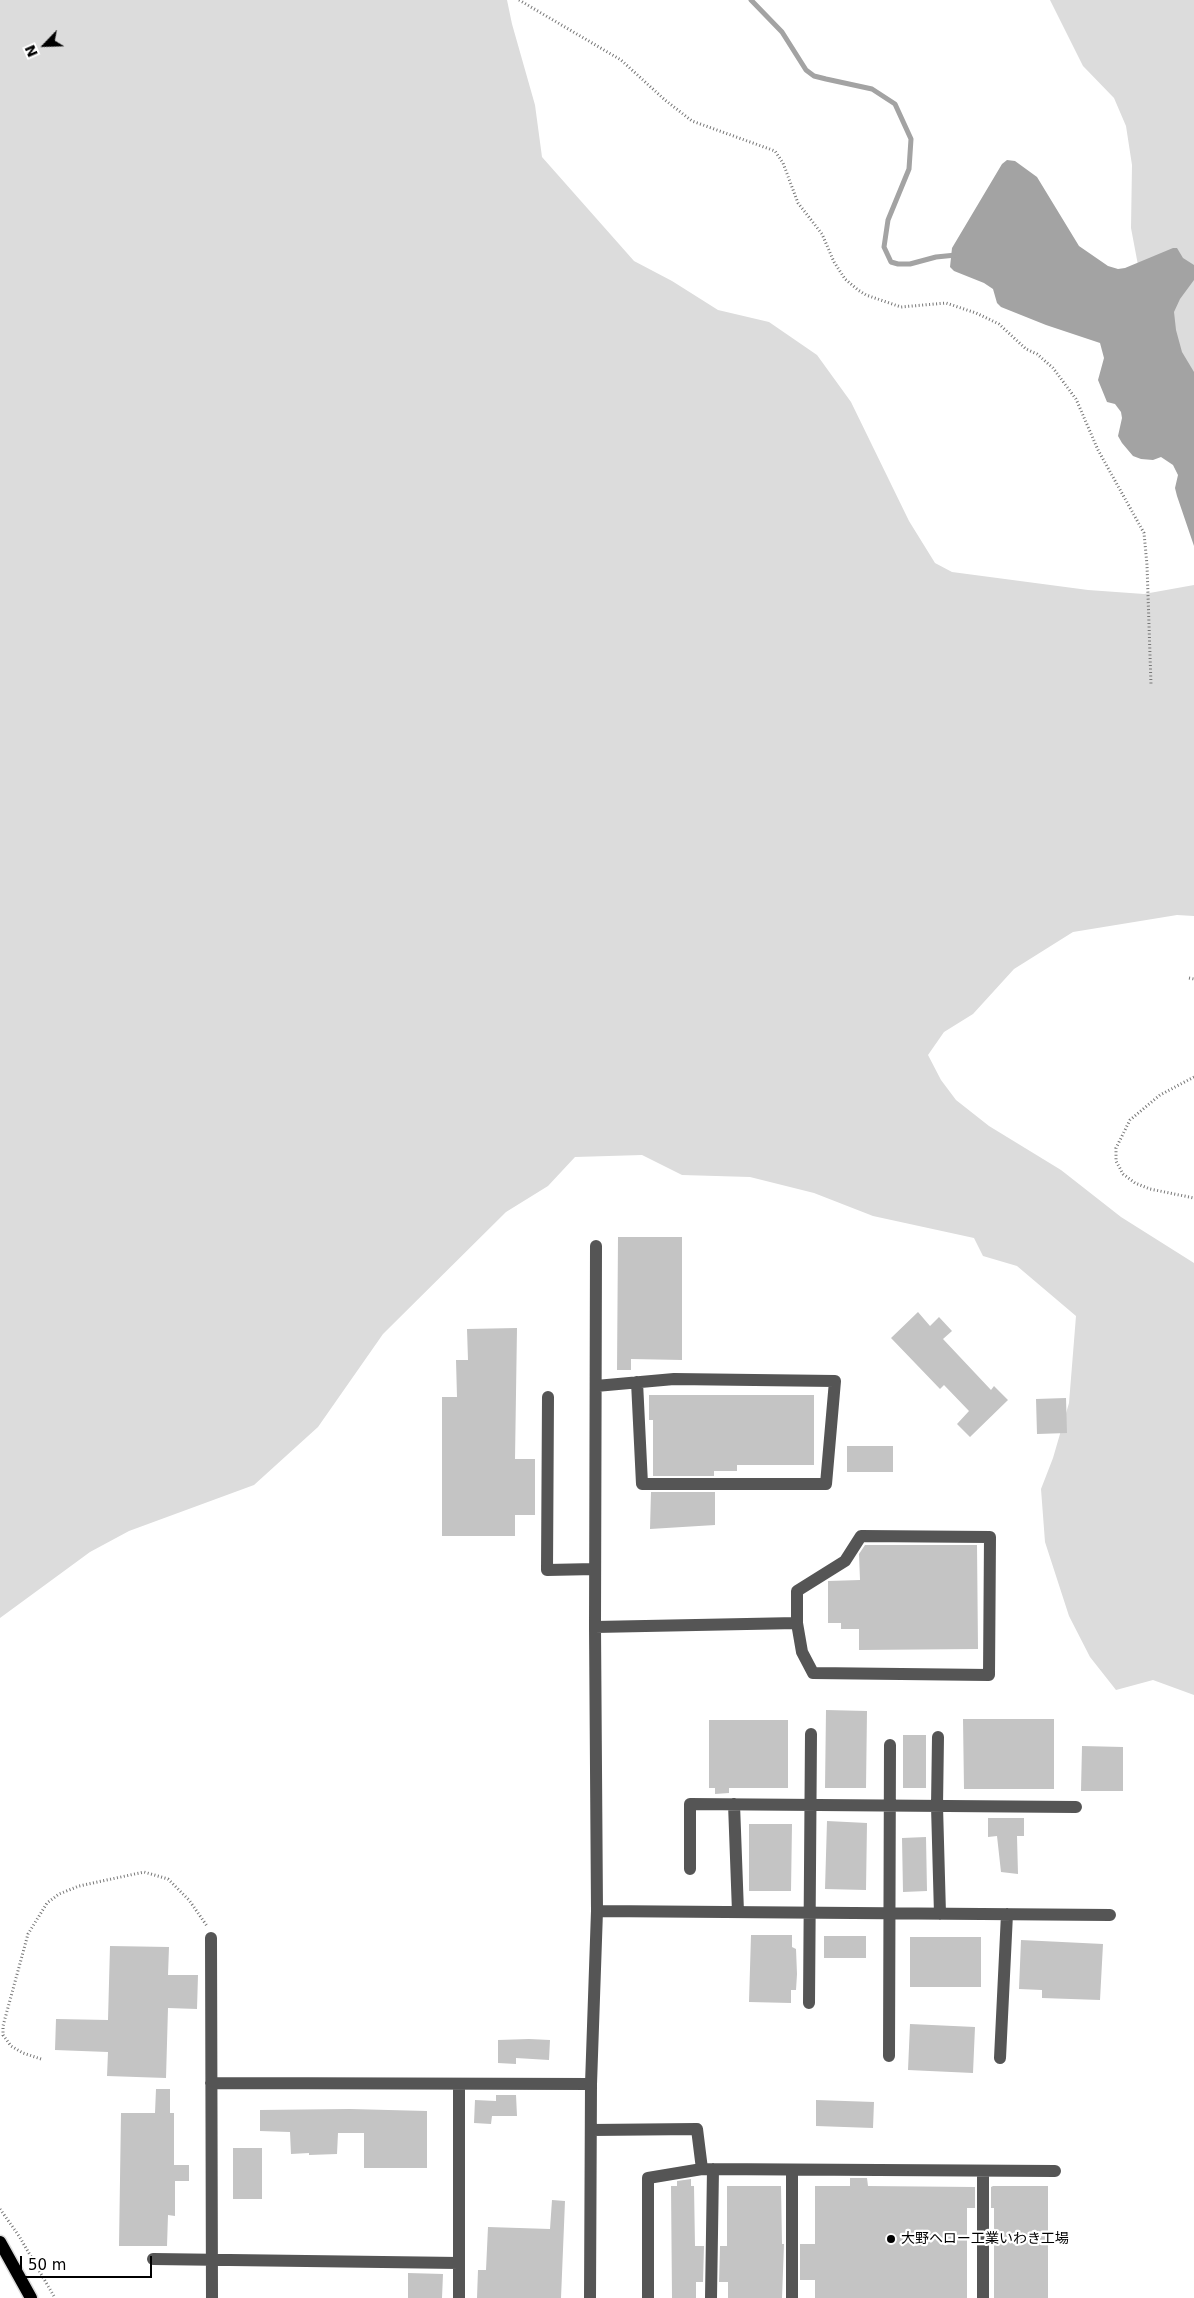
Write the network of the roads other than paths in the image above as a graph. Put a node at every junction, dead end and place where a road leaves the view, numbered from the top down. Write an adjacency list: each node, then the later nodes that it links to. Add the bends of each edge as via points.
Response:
1 (596, 1246): 3 (street)
2 (637, 1382): 2 (street, via 642,1484 826,1484 835,1381 674,1379); 3 (street)
3 (596, 1386): 5 (street)
4 (548, 1397): 5 (street, via 547,1570)
5 (595, 1569): 7 (street)
6 (797, 1623): 6 (street, via 797,1591 845,1561 861,1536 990,1537 989,1675 813,1673 802,1652); 7 (street)
7 (594, 1627): 17 (street)
8 (811, 1734): 12 (street)
9 (938, 1736): 14 (street)
10 (890, 1745): 13 (street)
11 (734, 1804): 12 (street); 16 (street, via 690,1804); 18 (street)
12 (810, 1805): 13 (street); 19 (street)
13 (890, 1806): 14 (street); 20 (street)
14 (937, 1806): 15 (street); 21 (street)
15 (1076, 1807)
16 (690, 1869)
17 (598, 1911): 18 (street); 30 (street)
18 (738, 1912): 19 (street)
19 (810, 1913): 20 (street); 25 (street)
20 (890, 1913): 21 (street); 26 (street)
21 (940, 1914): 22 (street)
22 (1007, 1914): 23 (street); 27 (street)
23 (1110, 1915)
24 (211, 1938): 28 (street)
25 (809, 2003)
26 (889, 2056)
27 (1000, 2058)
28 (211, 2083): 29 (street); 38 (street)
29 (459, 2084): 30 (street); 39 (street)
30 (591, 2084): 31 (street)
31 (591, 2130): 32 (street, via 697,2128); 43 (street)
32 (707, 2169): 33 (street); 44 (street, via 648,2178); 45 (street)
33 (792, 2170): 34 (street); 46 (street)
34 (983, 2171): 35 (street); 47 (street)
35 (1055, 2171)
36 (0, 2242): 40 (main road)
37 (153, 2259): 38 (street)
38 (213, 2260): 39 (street); 41 (street)
39 (459, 2263): 42 (street)
40 (31, 2298)
41 (212, 2298)
42 (458, 2298)
43 (590, 2298)
44 (648, 2298)
45 (711, 2298)
46 (792, 2298)
47 (983, 2298)

